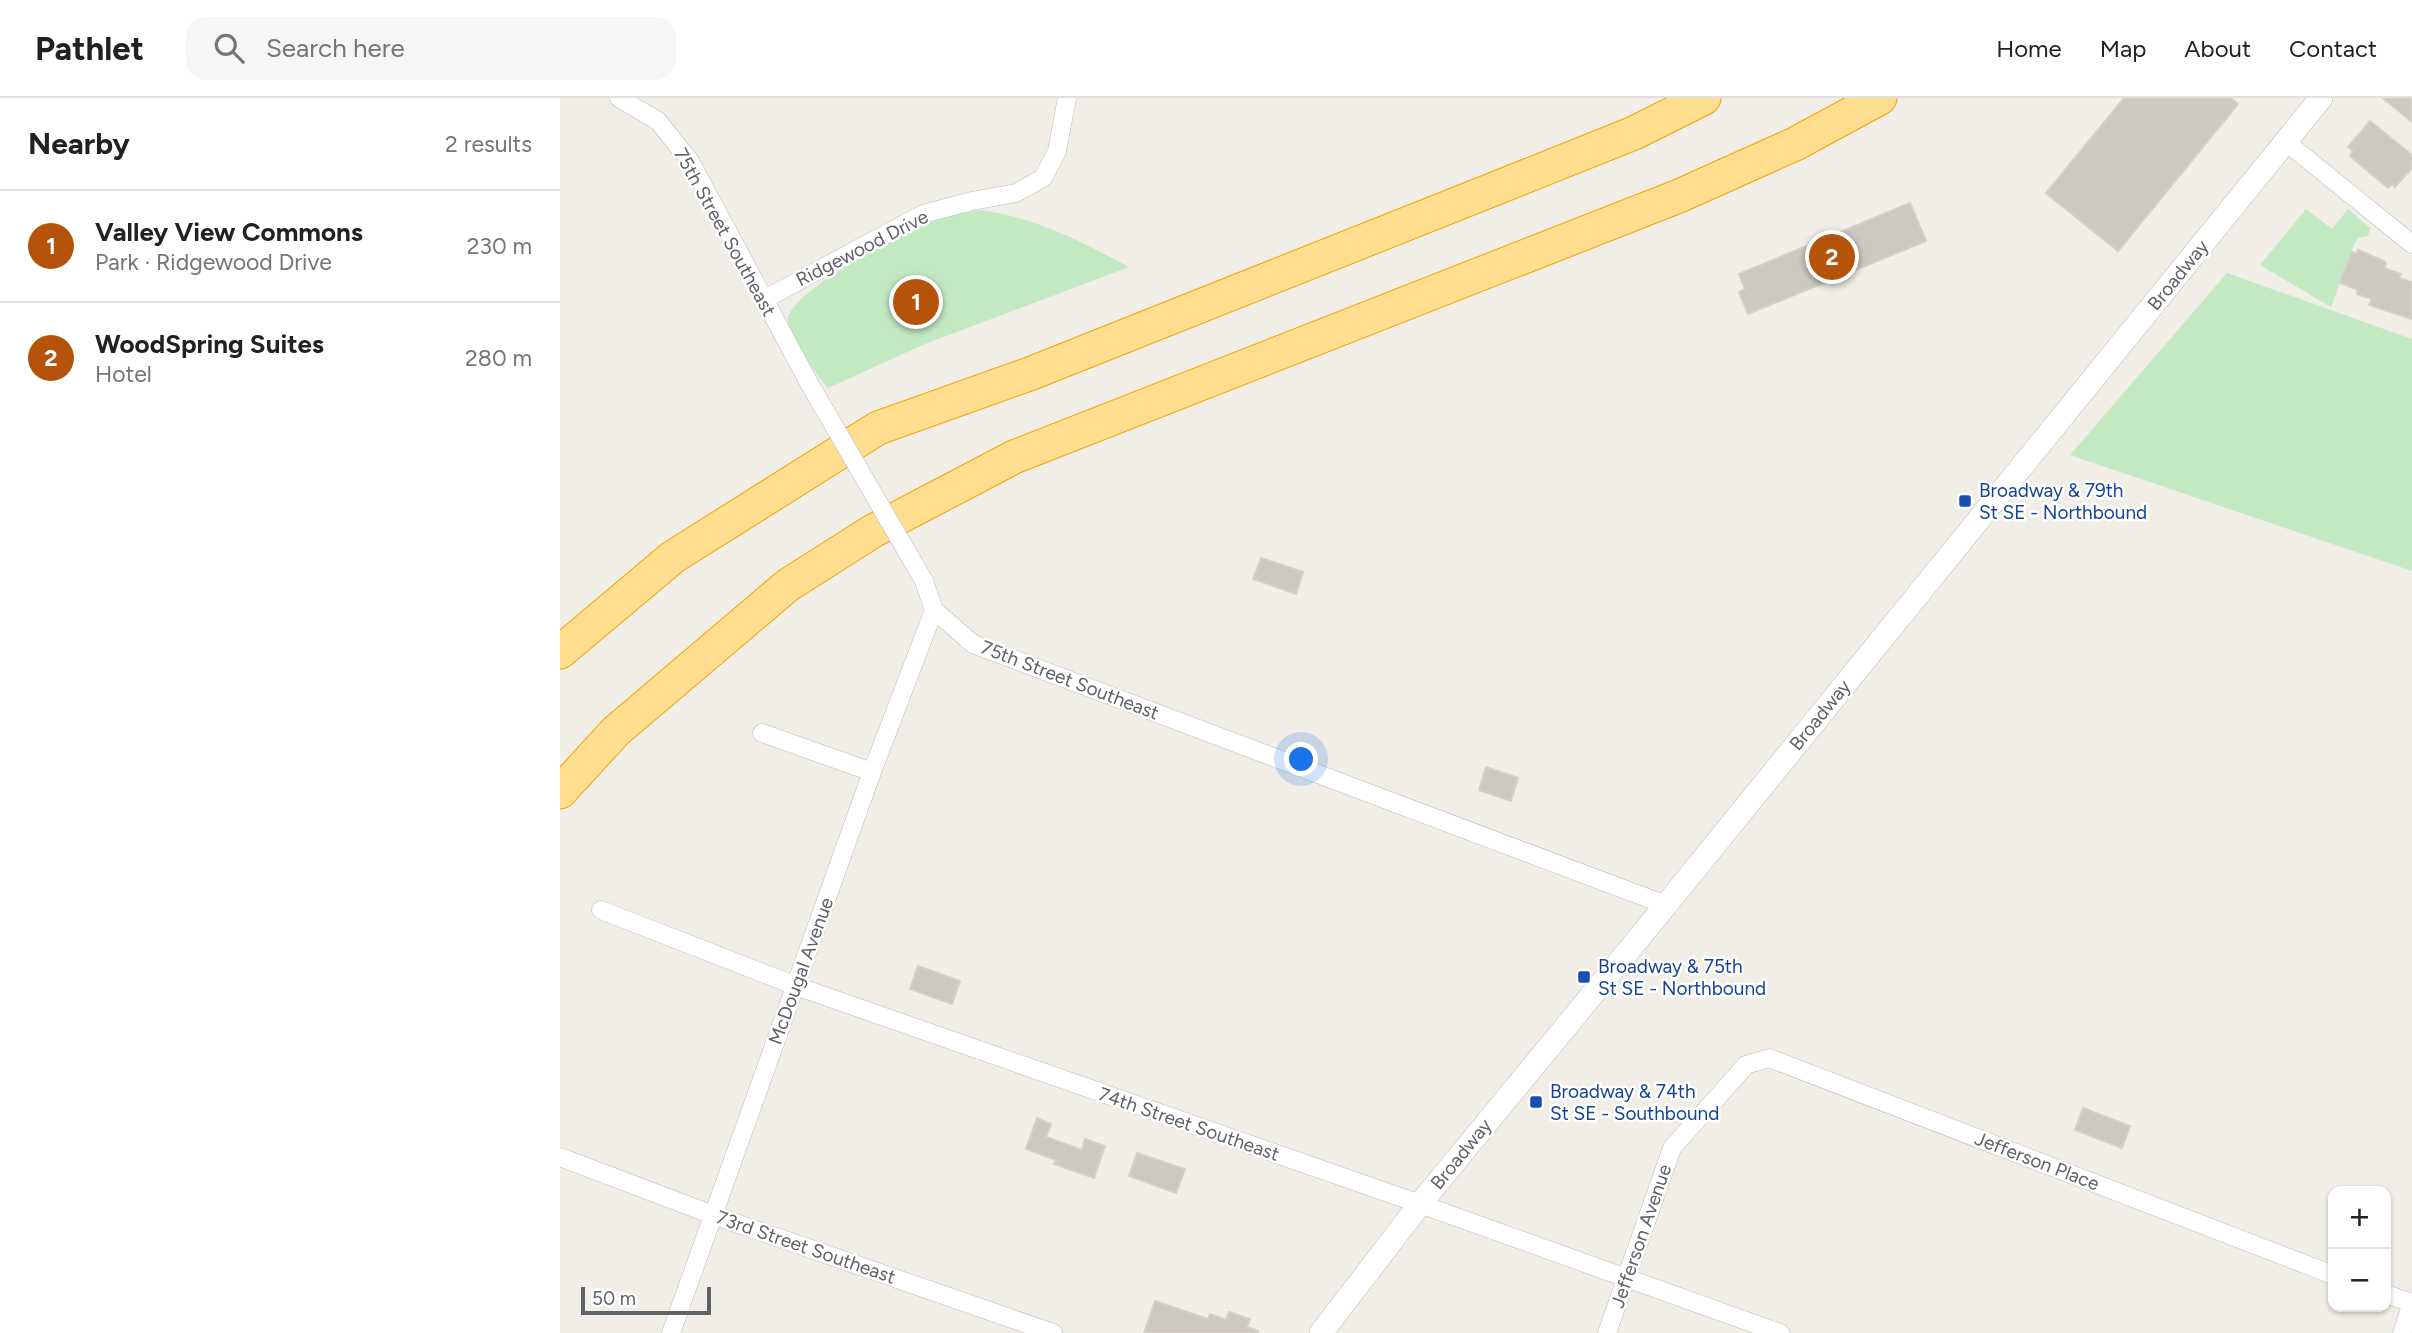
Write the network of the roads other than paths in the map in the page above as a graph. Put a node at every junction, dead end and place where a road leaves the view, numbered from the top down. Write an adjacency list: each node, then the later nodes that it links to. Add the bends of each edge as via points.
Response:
1 (619, 98): 8 (street, 75th Street Southeast, via 659,121 690,161)
2 (1067, 98): 8 (street, Ridgewood Drive, via 1057,151 1043,178 1016,193 923,214)
3 (1704, 98): 10 (highway, via 1634,133 1507,184 1032,373 878,428 673,556)
4 (1880, 98): 13 (highway, via 1795,144 1679,195 1014,457 873,530 788,585 616,731)
5 (2321, 98): 6 (street, Broadway)
6 (2286, 142): 7 (street); 14 (street, Broadway)
7 (2412, 244)
8 (763, 300): 9 (street, 75th Street Southeast, bridge, via 923,581)
9 (934, 610): 12 (street, McDougal Avenue); 14 (street, 75th Street Southeast, via 973,644)
10 (560, 652)
11 (762, 733): 12 (street)
12 (872, 772): 16 (street, McDougal Avenue)
13 (560, 792)
14 (1666, 905): 19 (street, Broadway)
15 (601, 910): 16 (street, 74th Street Southeast)
16 (796, 986): 19 (street, 74th Street Southeast); 20 (street, McDougal Avenue)
17 (1769, 1058): 21 (street, Jefferson Place); 22 (street, Jefferson Avenue, via 1746,1065 1672,1148)
18 (560, 1157): 20 (street, 73rd Street Southeast)
19 (1420, 1204): 22 (street, 74th Street Southeast); 27 (street, Broadway)
20 (713, 1214): 25 (street, McDougal Avenue); 26 (street, 73rd Street Southeast)
21 (2328, 1273)
22 (1626, 1278): 28 (street, Jefferson Avenue); 29 (street, 74th Street Southeast)
23 (2391, 1296): 24 (street)
24 (2412, 1303): 30 (street)
25 (671, 1333)
26 (1053, 1333)
27 (1321, 1333)
28 (1607, 1333)
29 (1780, 1333)
30 (2402, 1333)

